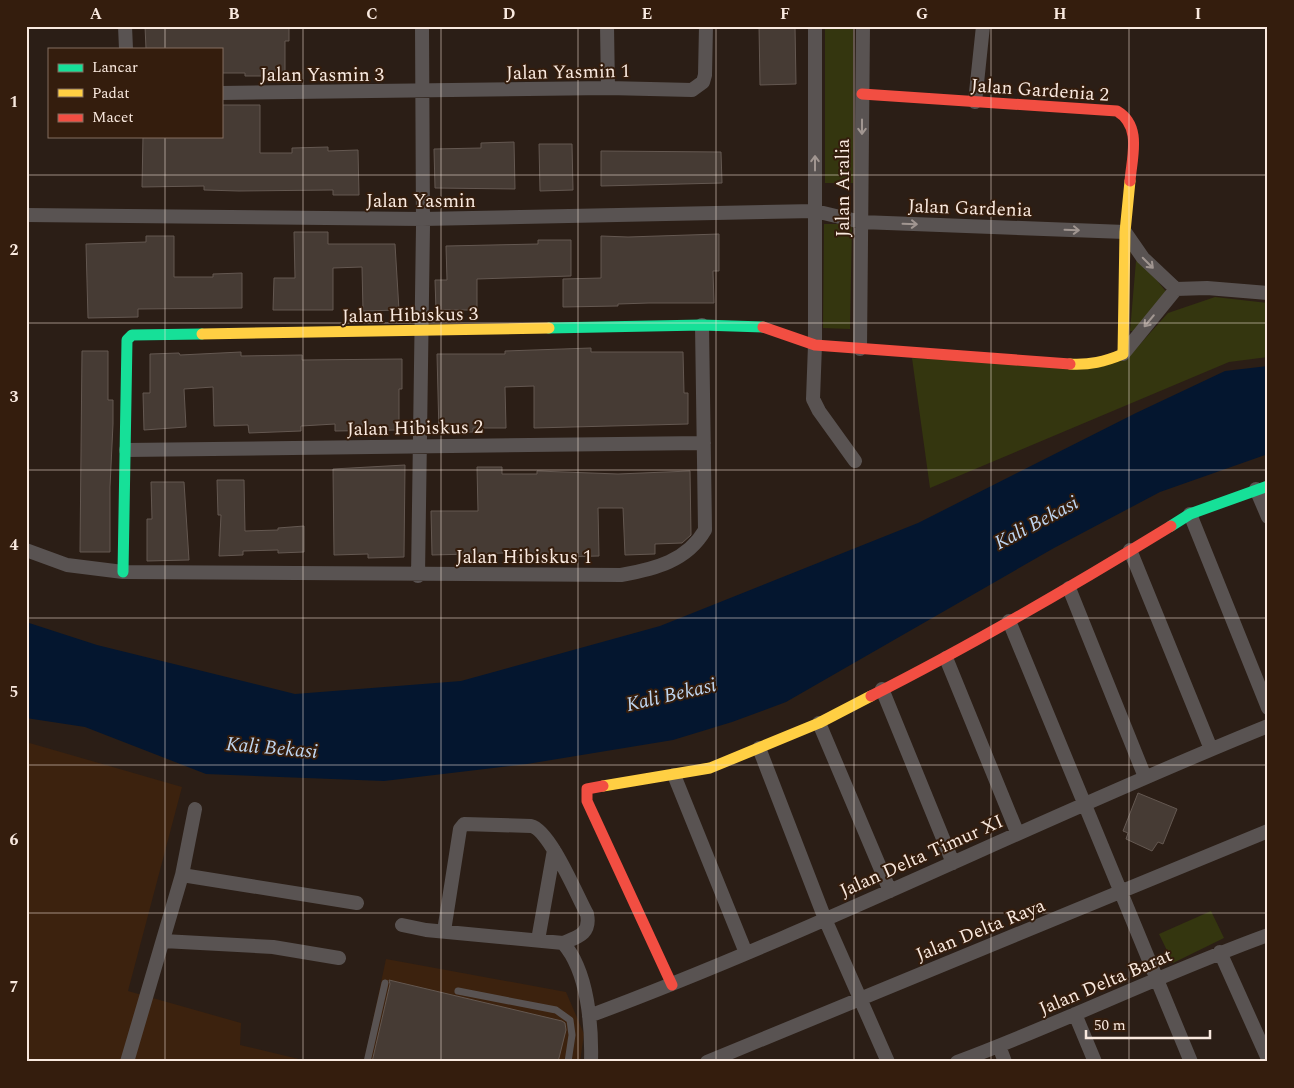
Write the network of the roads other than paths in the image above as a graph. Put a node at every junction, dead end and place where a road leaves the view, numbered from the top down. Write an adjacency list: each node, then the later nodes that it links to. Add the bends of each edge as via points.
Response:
1 (125, 26): 8 (street)
2 (422, 26): 10 (street)
3 (608, 26): 9 (street)
4 (706, 26): 9 (street, Jalan Yasmin 1, via 705,75 703,82 692,90)
5 (815, 26): 14 (street, Jalan Aralia, one-way to 5)
6 (863, 26): 12 (street, Jalan Aralia)
7 (983, 26): 13 (street)
8 (126, 48)
9 (608, 88): 10 (street, Jalan Yasmin 1)
10 (422, 92): 11 (street, Jalan Yasmin 3); 16 (street)
11 (222, 93)
12 (862, 94): 13 (street, Jalan Gardenia 2); 17 (street, Jalan Aralia, one-way to 17)
13 (975, 102): 18 (street, Jalan Gardenia 2, via 1117,111 1128,117 1134,132)
14 (815, 211): 16 (street, Jalan Yasmin); 17 (street, Jalan Gardenia); 23 (street, Jalan Aralia)
15 (26, 215): 16 (street, Jalan Yasmin)
16 (422, 219): 22 (street)
17 (861, 222): 18 (street, Jalan Gardenia, one-way to 18); 24 (street, Jalan Aralia)
18 (1125, 232): 19 (street, one-way to 19, via 1143,258); 25 (street, Jalan Gardenia 2)
19 (1176, 289): 20 (street); 25 (street, one-way to 25)
20 (1268, 293)
21 (702, 324): 22 (street, Jalan Hibiskus 3); 23 (street, Jalan Hibiskus 3, via 767,327); 26 (street, Jalan Hibiskus 1)
22 (421, 331): 27 (street); 28 (street, Jalan Hibiskus 3, via 132,335 126,347)
23 (815, 345): 24 (street, Jalan Hibiskus 3); 29 (street, Jalan Aralia, via 814,402)
24 (860, 349): 25 (street, Jalan Hibiskus 3, via 1088,365)
25 (1122, 354)
26 (704, 443): 27 (street, Jalan Hibiskus 2); 36 (street, Jalan Hibiskus 1, via 705,530 698,542 671,562 622,575)
27 (420, 445): 28 (street, Jalan Hibiskus 2); 36 (street)
28 (126, 450): 35 (street)
29 (855, 461)
30 (1262, 488): 31 (street); 32 (street)
31 (1190, 514): 34 (street); 41 (street)
32 (1268, 518)
33 (26, 550): 35 (street, Jalan Hibiskus 1, via 67,565)
34 (1130, 550): 37 (street); 45 (street)
35 (123, 572): 36 (street, Jalan Hibiskus 1)
36 (418, 576)
37 (1069, 588): 38 (street); 47 (street)
38 (1009, 621): 39 (street); 48 (street)
39 (946, 658): 40 (street); 51 (street)
40 (882, 689): 42 (street); 53 (street)
41 (1268, 708)
42 (819, 723): 44 (street); 55 (street)
43 (1268, 726): 45 (street, Jalan Delta Timur XI)
44 (759, 748): 46 (street, via 710,768); 58 (street)
45 (1211, 749): 47 (street, Jalan Delta Timur XI)
46 (674, 775): 66 (street); 70 (street, via 590,787 585,792)
47 (1145, 777): 48 (street, Jalan Delta Timur XI)
48 (1083, 804): 51 (street, Jalan Delta Timur XI); 56 (street)
49 (195, 810): 54 (street)
50 (1268, 831): 56 (street, Jalan Delta Raya)
51 (1017, 832): 53 (street, Jalan Delta Timur XI)
52 (554, 850): 60 (street, via 536,827 464,824 460,829); 62 (street); 64 (street, via 587,914 588,923 580,936)
53 (953, 863): 55 (street, Jalan Delta Timur XI)
54 (182, 876): 57 (street); 63 (street)
55 (890, 891): 58 (street, Jalan Delta Timur XI)
56 (1120, 893): 68 (street); 72 (street, Jalan Delta Raya)
57 (357, 903)
58 (826, 919): 66 (street, Jalan Delta Timur XI); 72 (street)
59 (402, 925): 60 (street)
60 (444, 931): 62 (street)
61 (1268, 935): 65 (street, Jalan Delta Barat)
62 (538, 940): 64 (street)
63 (163, 941): 67 (street, via 273,947); 77 (street)
64 (563, 943): 74 (street, via 570,951 580,976)
65 (1220, 952): 68 (street, Jalan Delta Barat); 76 (street)
66 (746, 953): 70 (street, Jalan Delta Timur XI)
67 (339, 958)
68 (1156, 980): 73 (street, Jalan Delta Barat); 86 (street)
69 (385, 983): 78 (lane)
70 (672, 985): 74 (street, Jalan Delta Timur XI)
71 (458, 991): 79 (lane, via 556,1010 570,1020 572,1036)
72 (860, 998): 81 (street, Jalan Delta Raya); 82 (street)
73 (1075, 1014): 75 (street, Jalan Delta Barat); 85 (street)
74 (589, 1016): 80 (street)
75 (999, 1046): 83 (street, Jalan Delta Barat); 84 (street)
76 (1268, 1059)
77 (127, 1062)
78 (367, 1062)
79 (568, 1062)
80 (591, 1062)
81 (707, 1062)
82 (888, 1062)
83 (957, 1062)
84 (1005, 1062)
85 (1095, 1062)
86 (1191, 1062)

